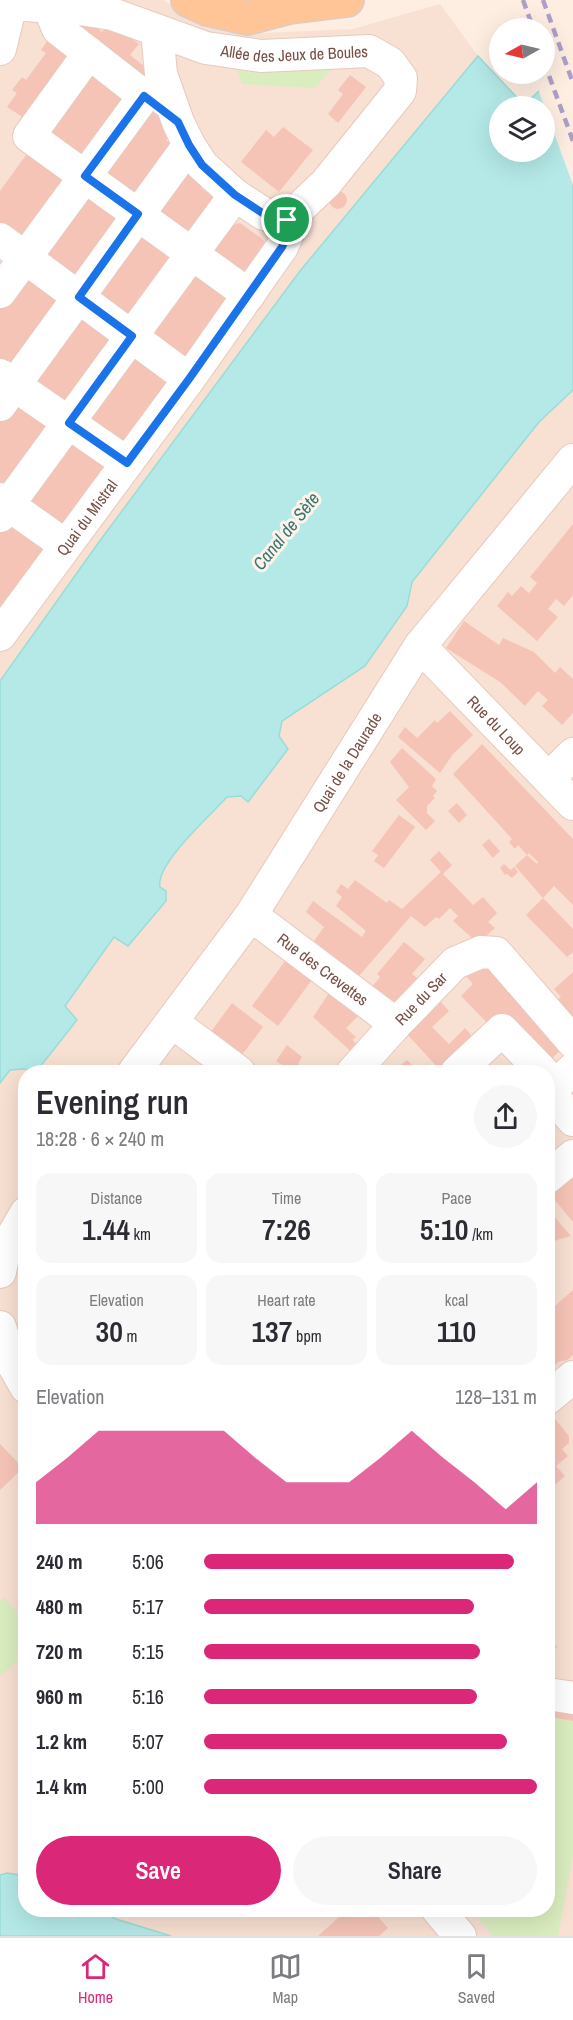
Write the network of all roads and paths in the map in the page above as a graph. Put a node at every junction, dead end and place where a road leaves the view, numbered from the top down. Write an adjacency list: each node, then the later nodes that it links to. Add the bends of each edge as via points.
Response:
1 (188, 0): 4 (main road, via 247,18)
2 (346, 0): 4 (main road)
3 (6, 2): 5 (street, Allée des Jeux de Boules); 7 (street)
4 (282, 4)
5 (49, 7): 6 (street, Allée des Jeux de Boules, via 112,14); 8 (street, via 58,29)
6 (157, 31): 9 (street); 14 (street, Allée des Jeux de Boules, via 206,48 261,56 369,51 390,63 401,78 400,91 326,183)
7 (0, 49)
8 (89, 53): 9 (street); 11 (street, via 29,136)
9 (153, 85): 10 (street); 11 (street)
10 (184, 134): 12 (street, via 202,165); 13 (street)
11 (85, 176): 13 (street); 17 (street)
12 (235, 195): 14 (street, via 264,214); 16 (street)
13 (138, 214): 16 (street); 20 (street)
14 (287, 220): 19 (street, Quai du Mistral, via 282,247)
15 (0, 239): 17 (street)
16 (192, 253): 19 (street); 21 (street)
17 (26, 257): 18 (street); 20 (street)
18 (0, 292)
19 (249, 295): 22 (street, Quai du Mistral)
20 (79, 297): 21 (street); 23 (street)
21 (132, 336): 22 (street); 24 (street)
22 (189, 379): 26 (street, Quai du Mistral)
23 (5, 389): 24 (street)
24 (69, 423): 26 (street); 27 (street)
25 (573, 460): 30 (street, Quai de la Daurade)
26 (127, 463): 28 (street, Quai du Mistral)
27 (3, 507): 28 (street)
28 (65, 545): 29 (street, Quai du Mistral)
29 (2, 629)
30 (420, 646): 32 (street, Rue du Loup); 34 (street, Quai de la Daurade)
31 (573, 754): 32 (street)
32 (549, 778): 33 (street, Rue du Loup)
33 (573, 804)
34 (251, 915): 35 (street, Quai de la Daurade); 36 (street, Rue des Crevettes)
35 (172, 1022): 38 (street, Quai de la Daurade); 39 (street)
36 (396, 1024): 37 (street, Rue du Sar, via 455,963 481,952 496,953); 40 (street, Rue du Sar)
37 (573, 1042)
38 (139, 1065)
39 (230, 1065)
40 (359, 1065)
41 (464, 1065): 42 (street, via 502,1030)
42 (536, 1065)
43 (555, 1086): 44 (street)
44 (573, 1120)
45 (573, 1156): 46 (street)
46 (555, 1171)
47 (18, 1227): 48 (street, via 4,1251)
48 (0, 1272)
49 (0, 1327): 50 (street)
50 (18, 1373)
51 (555, 1695): 52 (street)
52 (573, 1698)
53 (444, 1917): 54 (street)
54 (460, 1936)

